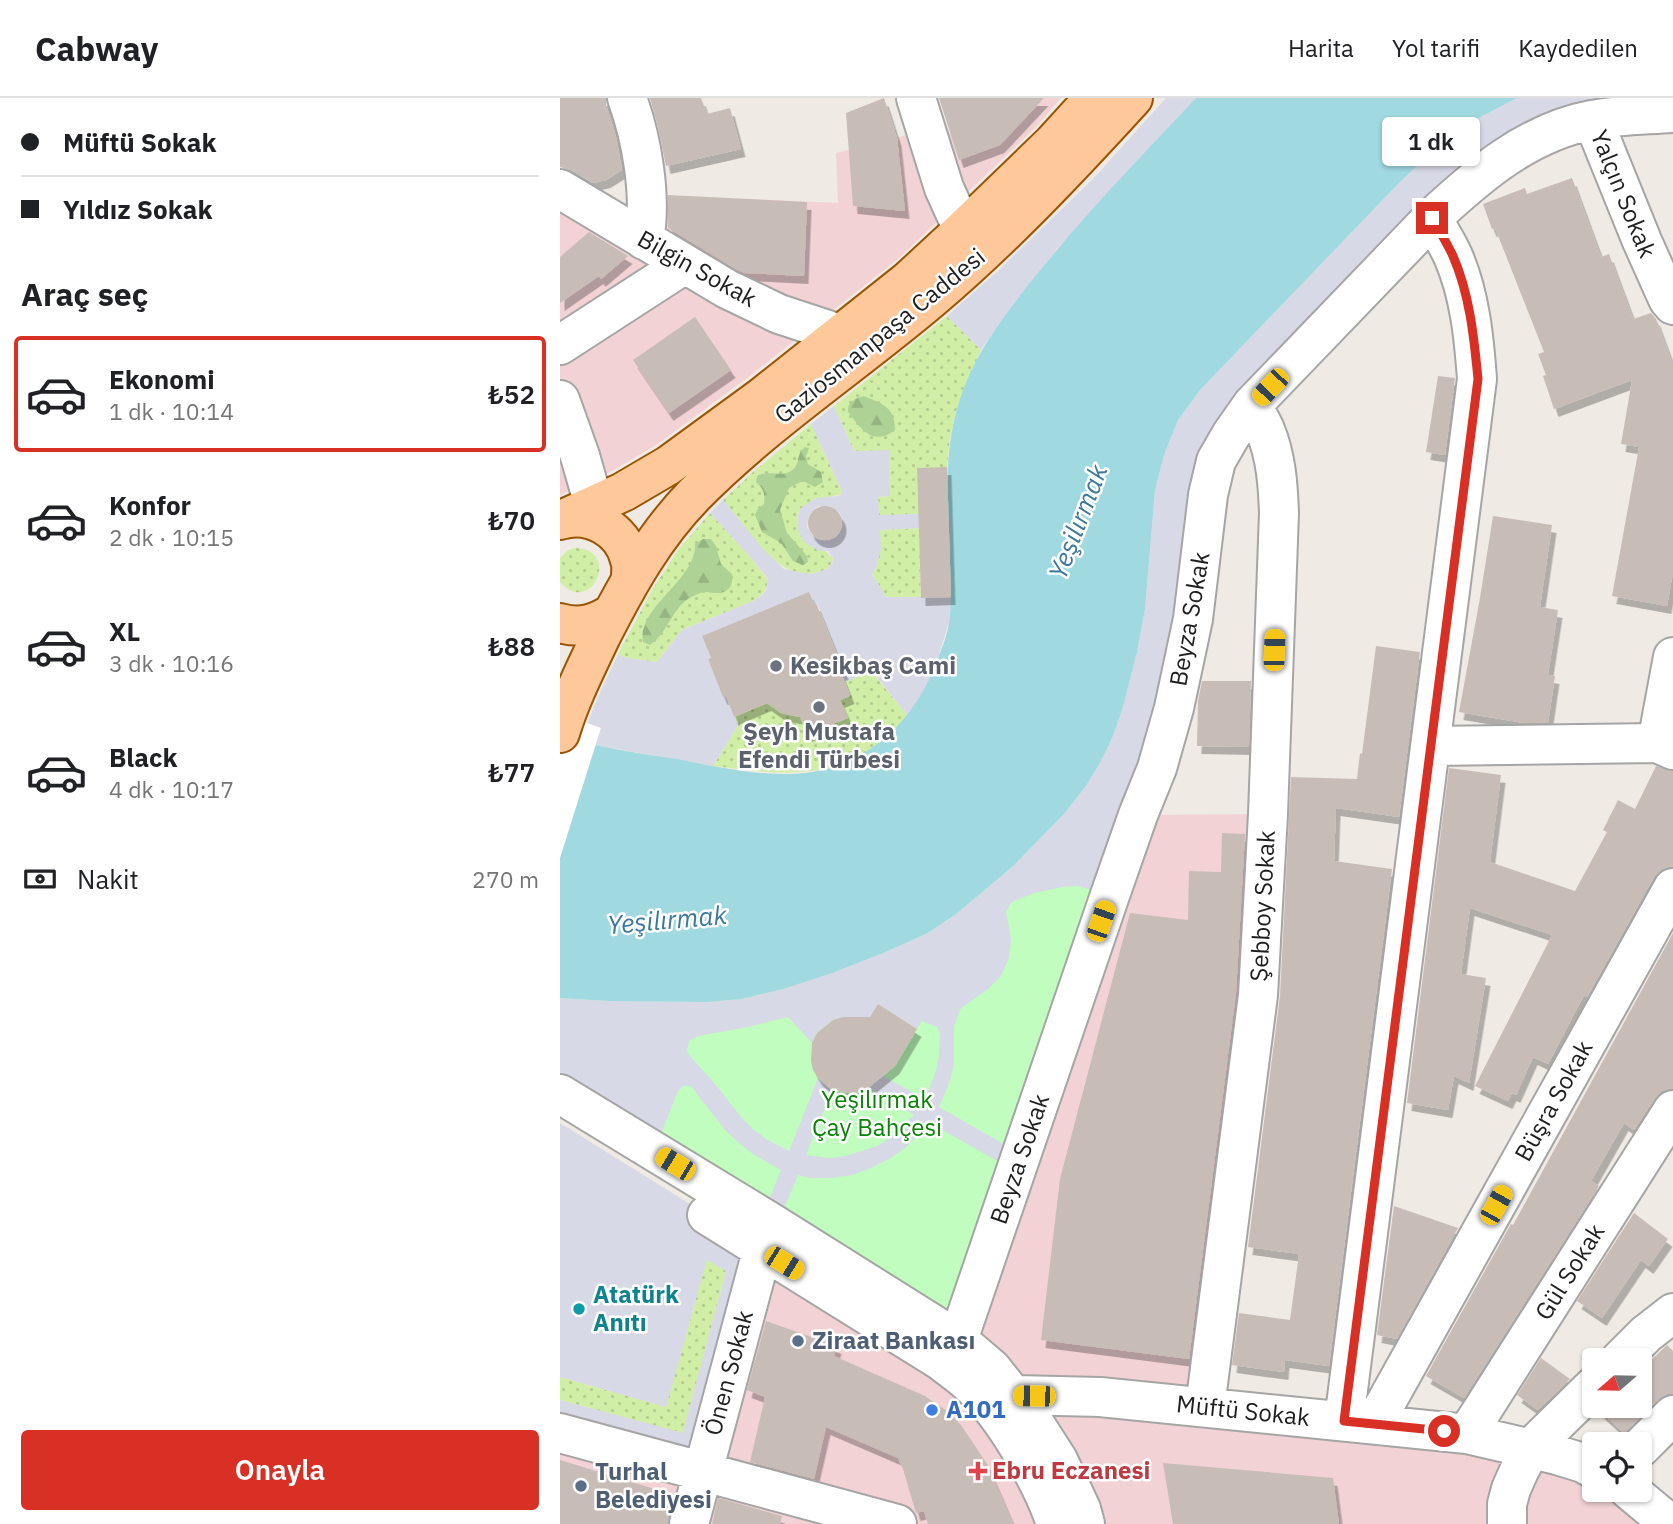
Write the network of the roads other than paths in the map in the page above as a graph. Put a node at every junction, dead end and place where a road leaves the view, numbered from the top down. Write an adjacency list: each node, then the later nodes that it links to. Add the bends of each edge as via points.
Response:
1 (627, 98): 10 (street, via 645,188)
2 (916, 98): 9 (street, via 944,188)
3 (1094, 98): 9 (main road, Gaziosmanpaşa Caddesi)
4 (1133, 98): 18 (main road, Gaziosmanpaşa Caddesi, via 1075,162 930,300 739,453 659,535)
5 (1673, 113): 6 (street, Beyza Sokak)
6 (1593, 120): 8 (street, Beyza Sokak, via 1514,151); 12 (street, Yalçın Sokak)
7 (560, 189): 10 (street, Bilgin Sokak)
8 (1432, 218): 16 (street, Beyza Sokak); 23 (street, via 1454,258 1465,291 1478,379)
9 (963, 230): 13 (main road, Gaziosmanpaşa Caddesi)
10 (644, 240): 11 (street, Bilgin Sokak)
11 (685, 264): 13 (street, Bilgin Sokak, via 779,314); 14 (street)
12 (1673, 305)
13 (840, 334): 17 (main road, Gaziosmanpaşa Caddesi, via 669,465)
14 (560, 345)
15 (560, 400): 17 (street, via 580,456)
16 (1252, 405): 31 (street, Beyza Sokak, via 1216,461 1193,619 1157,768); 35 (street, Şebboy Sokak, via 1272,453 1279,513 1268,814 1258,995)
17 (574, 514): 18 (main road, via 601,522 614,532 625,545)
18 (631, 577): 19 (main road, Gaziosmanpaşa Caddesi)
19 (613, 613): 20 (main road, via 585,626); 22 (main road, Gaziosmanpaşa Caddesi, via 572,696)
20 (560, 623)
21 (1673, 657): 24 (street)
22 (561, 731)
23 (1430, 746): 24 (street); 37 (street)
24 (1665, 746)
25 (1673, 888): 37 (street, Büşra Sokak)
26 (560, 1094): 29 (street)
27 (1673, 1110): 39 (street, Gül Sokak)
28 (560, 1123): 29 (street)
29 (766, 1235): 31 (street); 34 (street, via 972,1386); 43 (street, Önen Sokak)
30 (1673, 1313): 32 (street)
31 (958, 1339): 34 (street, via 992,1369)
32 (1632, 1348)
33 (1582, 1398): 41 (street)
34 (1001, 1401): 35 (street, Müftü Sokak, via 1100,1397); 48 (street, via 1008,1431); 49 (street, via 1031,1418 1058,1460)
35 (1205, 1408): 37 (street, Müftü Sokak)
36 (1673, 1415): 40 (street)
37 (1359, 1423): 39 (street, Müftü Sokak)
38 (560, 1433): 43 (street)
39 (1467, 1434): 41 (street, Müftü Sokak)
40 (1652, 1436)
41 (1531, 1448): 42 (street, Müftü Sokak); 50 (street, via 1511,1489)
42 (1582, 1463)
43 (703, 1471): 45 (street); 46 (street, Önen Sokak)
44 (1644, 1502): 51 (street)
45 (802, 1511): 47 (street)
46 (689, 1524)
47 (897, 1524)
48 (1056, 1524)
49 (1085, 1524)
50 (1507, 1524)
51 (1670, 1524)

